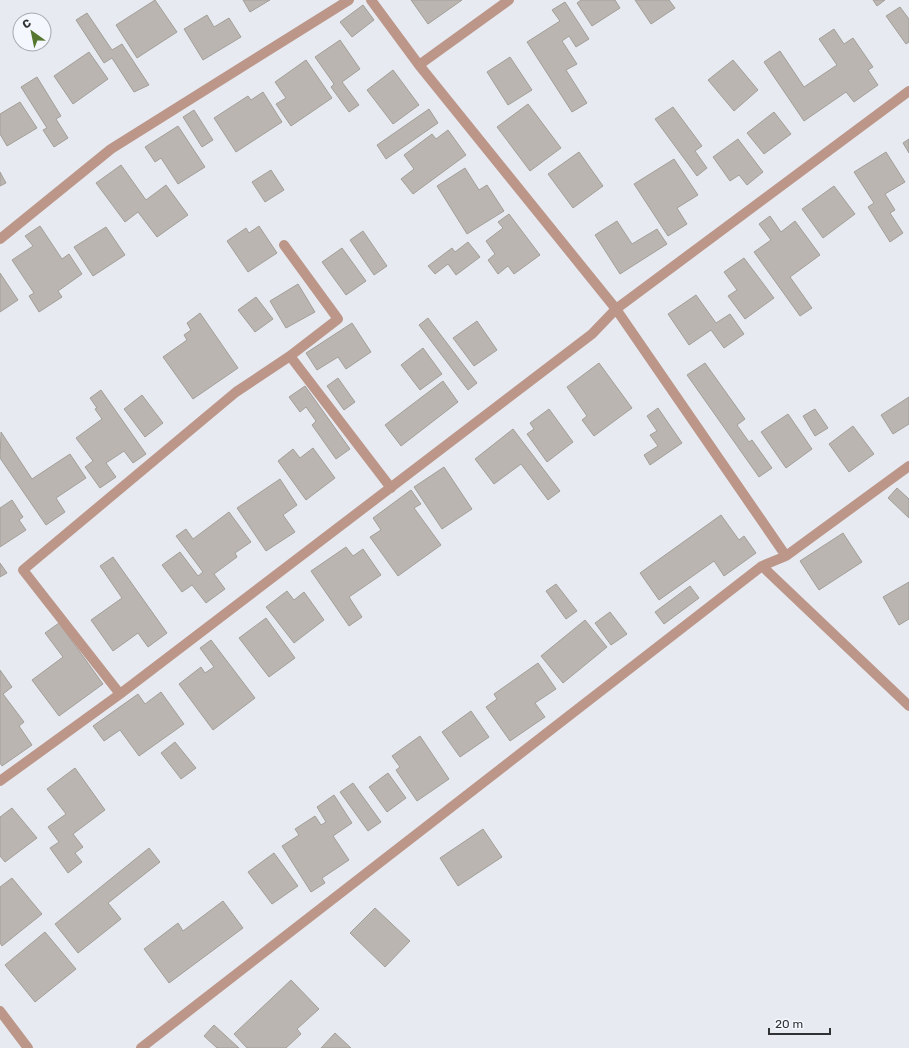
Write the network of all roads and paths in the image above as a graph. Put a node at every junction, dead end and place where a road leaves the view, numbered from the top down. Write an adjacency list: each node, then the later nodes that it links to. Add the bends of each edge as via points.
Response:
1 (349, 0): 6 (street, via 111,149)
2 (371, 0): 4 (street)
3 (509, 0): 4 (street)
4 (419, 65): 8 (street)
5 (909, 91): 8 (street)
6 (0, 239)
7 (284, 245): 9 (street, via 338,319)
8 (616, 309): 11 (street, via 592,334); 12 (street)
9 (290, 356): 11 (street); 14 (street, via 236,392 24,570)
10 (909, 466): 12 (street)
11 (391, 488): 14 (street)
12 (786, 556): 13 (street)
13 (762, 566): 15 (street); 19 (street)
14 (120, 694): 16 (street)
15 (909, 706)
16 (0, 781)
17 (0, 1010): 18 (street)
18 (28, 1048)
19 (141, 1048)

